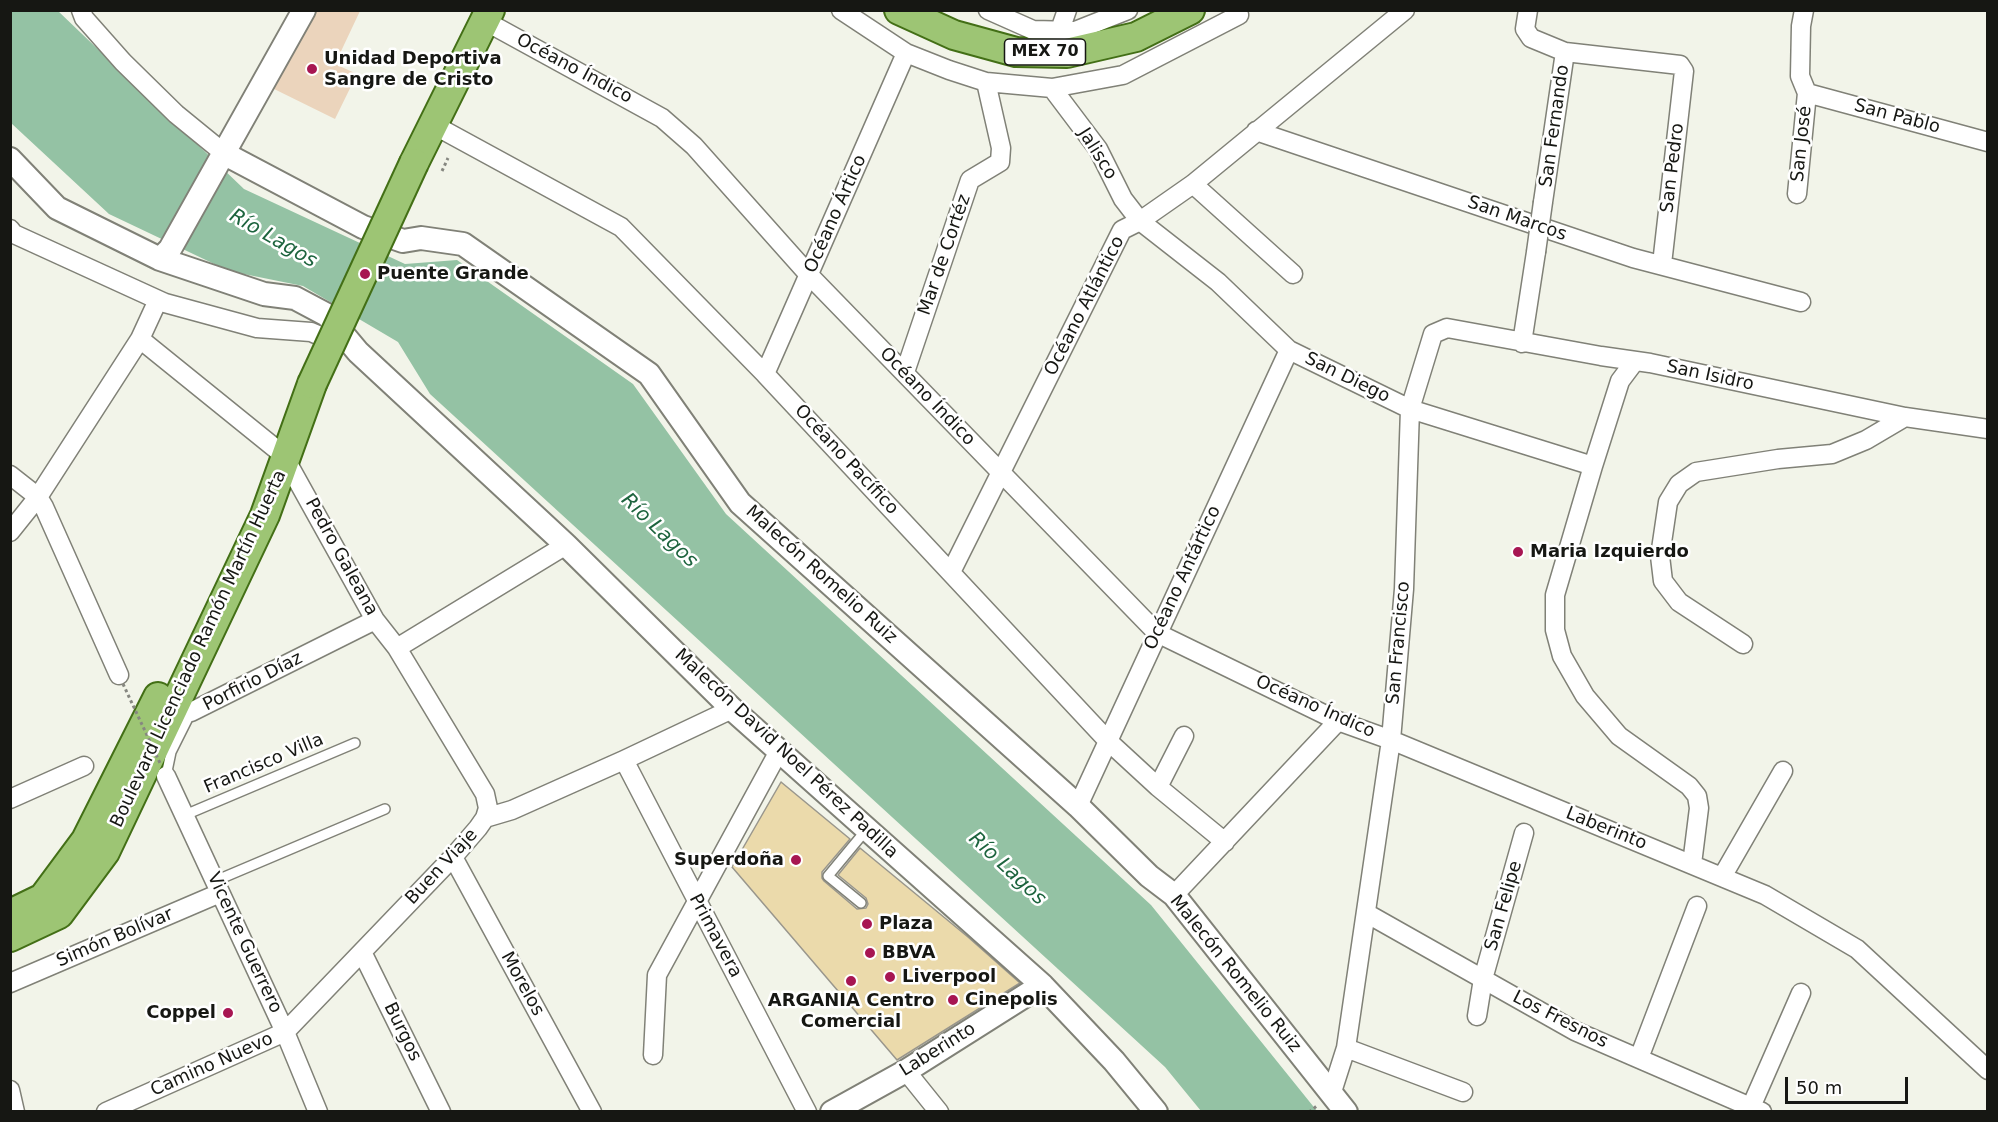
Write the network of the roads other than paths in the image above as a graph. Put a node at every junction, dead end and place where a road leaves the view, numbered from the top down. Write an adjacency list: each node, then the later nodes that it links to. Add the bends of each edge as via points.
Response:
1 (81, 10): 24 (street, via 123,62)
2 (304, 10): 24 (street)
3 (841, 10): 16 (street)
4 (899, 10): 12 (main road, MEX 70, via 954,35 1016,52 1067,53 1136,37)
5 (988, 10): 14 (street, via 1033,30)
6 (1067, 10): 14 (street)
7 (1128, 10): 14 (street, via 1075,31)
8 (1405, 10): 21 (street, Océano Atlántico)
9 (1528, 10): 15 (street, via 1525,29 1531,38)
10 (1804, 10): 19 (street, San José, via 1800,76)
11 (1243, 13): 12 (street); 18 (street, via 1123,75)
12 (1182, 15)
13 (487, 16): 20 (main road); 32 (street, Océano Índico, via 662,118 694,146)
14 (1060, 30)
15 (1565, 52): 30 (street, San Pedro, via 1680,65 1684,70); 37 (street, San Fernando, bridge)
16 (906, 53): 17 (street); 32 (street, Océano Ártico)
17 (986, 82): 18 (street); 41 (street, Mar de Cortéz, via 1001,148 1000,162 970,180)
18 (1052, 88): 27 (street, Jalisco, via 1098,149 1123,199)
19 (1807, 93): 22 (street, San Pablo); 26 (street, San José)
20 (432, 124): 42 (street, Océano Pacífico, via 621,227); 46 (main road, bridge, via 312,384)
21 (1256, 131): 25 (street, Océano Atlántico); 30 (street, San Marcos, via 1633,258)
22 (1988, 142)
23 (10, 159): 29 (street, Malecón David Noel Pérez Padilla, via 57,207)
24 (222, 159): 29 (street); 73 (street, Malecón Romelio Ruiz, via 363,227 403,241 421,238 463,244 649,375 740,503)
25 (1193, 184): 27 (street, Océano Atlántico); 31 (street)
26 (1797, 195)
27 (1140, 221): 38 (street, San Diego, via 1218,282); 48 (street, Océano Atlántico, via 1122,230)
28 (10, 229): 33 (street)
29 (165, 254): 39 (street, Malecón David Noel Pérez Padilla, via 264,294 295,298 327,315)
30 (1662, 264): 34 (street, San Marcos)
31 (1293, 274)
32 (809, 275): 41 (street, Océano Índico); 42 (street, Océano Ártico)
33 (158, 300): 36 (street); 39 (street, via 257,328 311,332)
34 (1801, 302)
35 (1433, 334): 37 (street, San Isidro, via 1447,328); 43 (street, San Francisco)
36 (140, 339): 46 (street, Pedro Galeana); 50 (street)
37 (1522, 343): 40 (street, San Isidro)
38 (1288, 350): 43 (street, San Diego); 55 (street, Océano Antártico)
39 (358, 352): 52 (street, Malecón David Noel Pérez Padilla)
40 (1635, 361): 44 (street, San Isidro); 47 (street, via 1620,381)
41 (905, 372): 48 (street, Océano Índico)
42 (765, 374): 53 (street, Océano Pacífico)
43 (1410, 408): 47 (street, San Diego); 63 (street, San Francisco, via 1404,589)
44 (1905, 417): 45 (street, San Isidro); 56 (street, via 1866,441 1832,454 1696,472 1679,484 1668,502 1660,556 1663,581 1679,602)
45 (1988, 429)
46 (286, 451): 54 (street, Pedro Galeana); 89 (main road, Boulevard Licenciado Ramón Martín Huerta, via 251,508 86,840 43,898); 90 (main road, Boulevard Licenciado Ramón Martín Huerta, via 265,515 105,852 59,914)
47 (1593, 466): 81 (street, via 1555,595 1555,630 1562,656 1585,696 1619,736 1689,786 1697,796)
48 (1000, 473): 53 (street, Océano Atlántico); 55 (street, Océano Índico)
49 (10, 475): 50 (street)
50 (38, 497): 51 (street); 58 (street)
51 (10, 532)
52 (566, 545): 57 (street); 59 (street, Malecón David Noel Pérez Padilla)
53 (951, 572): 64 (street, Océano Pacífico)
54 (375, 620): 57 (street, Pedro Galeana); 60 (street, Porfirio Díaz)
55 (1157, 633): 61 (street, Océano Índico); 64 (street, Océano Antártico)
56 (1743, 644)
57 (397, 648): 76 (street, Pedro Galeana, via 484,794 488,808)
58 (121, 679)
59 (732, 709): 66 (street, Malecón David Noel Pérez Padilla); 67 (street, Buen Viaje)
60 (191, 712): 69 (lane, Porfirio Díaz)
61 (1338, 721): 63 (street, Océano Índico); 79 (street)
62 (1184, 736): 71 (street)
63 (1391, 740): 81 (street, Laberinto); 88 (street, San Francisco)
64 (1108, 741): 71 (street, Océano Pacífico); 73 (street, Océano Antártico)
65 (355, 743): 75 (lane, Francisco Villa)
66 (779, 751): 77 (street, Malecón David Noel Pérez Padilla); 85 (street)
67 (624, 760): 76 (street, Buen Viaje, via 512,810); 85 (street, Primavera)
68 (84, 766): 72 (street)
69 (163, 769): 75 (street, Vicente Guerrero)
70 (1784, 771): 82 (street)
71 (1158, 787): 79 (street, Océano Pacífico)
72 (10, 799)
73 (1078, 806): 84 (street, Malecón Romelio Ruiz, via 1149,876)
74 (386, 809): 83 (lane)
75 (185, 815): 83 (street, Vicente Guerrero)
76 (485, 818): 80 (street, Buen Viaje)
77 (867, 829): 86 (lane, via 828,876); 94 (street, Malecón David Noel Pérez Padilla)
78 (1524, 833): 92 (street, San Felipe)
79 (1225, 842): 84 (street)
80 (453, 857): 91 (street, Buen Viaje); 111 (street, Morelos)
81 (1692, 864): 82 (street, Laberinto)
82 (1722, 877): 101 (street, Laberinto, via 1765,895 1857,949)
83 (218, 887): 93 (street, Simón Bolívar); 97 (street, Vicente Guerrero)
84 (1174, 895): 105 (street, Malecón Romelio Ruiz)
85 (697, 901): 99 (street, via 657,975); 112 (street, Primavera)
86 (861, 903)
87 (1697, 906): 100 (street)
88 (1366, 913): 92 (street, Los Fresnos); 98 (street, San Francisco)
89 (10, 914)
90 (10, 937)
91 (362, 952): 97 (street, Buen Viaje); 110 (street, Burgos)
92 (1483, 979): 96 (street, San Felipe); 100 (street, Los Fresnos, via 1575,1031)
93 (10, 983)
94 (1042, 984): 102 (street, Laberinto); 115 (street, Malecón David Noel Pérez Padilla)
95 (1801, 993): 106 (street)
96 (1477, 1016)
97 (285, 1032): 108 (street, Camino Nuevo); 109 (street, Vicente Guerrero)
98 (1346, 1048): 104 (street); 105 (street, San Francisco)
99 (653, 1055)
100 (1639, 1059): 106 (street, Los Fresnos)
101 (1988, 1070)
102 (906, 1071): 113 (street, Laberinto); 114 (street)
103 (10, 1090): 107 (street)
104 (1463, 1092)
105 (1332, 1104)
106 (1757, 1109)
107 (15, 1112)
108 (106, 1112)
109 (318, 1112)
110 (441, 1112)
111 (592, 1112)
112 (807, 1112)
113 (832, 1112)
114 (939, 1112)
115 (1156, 1112)

